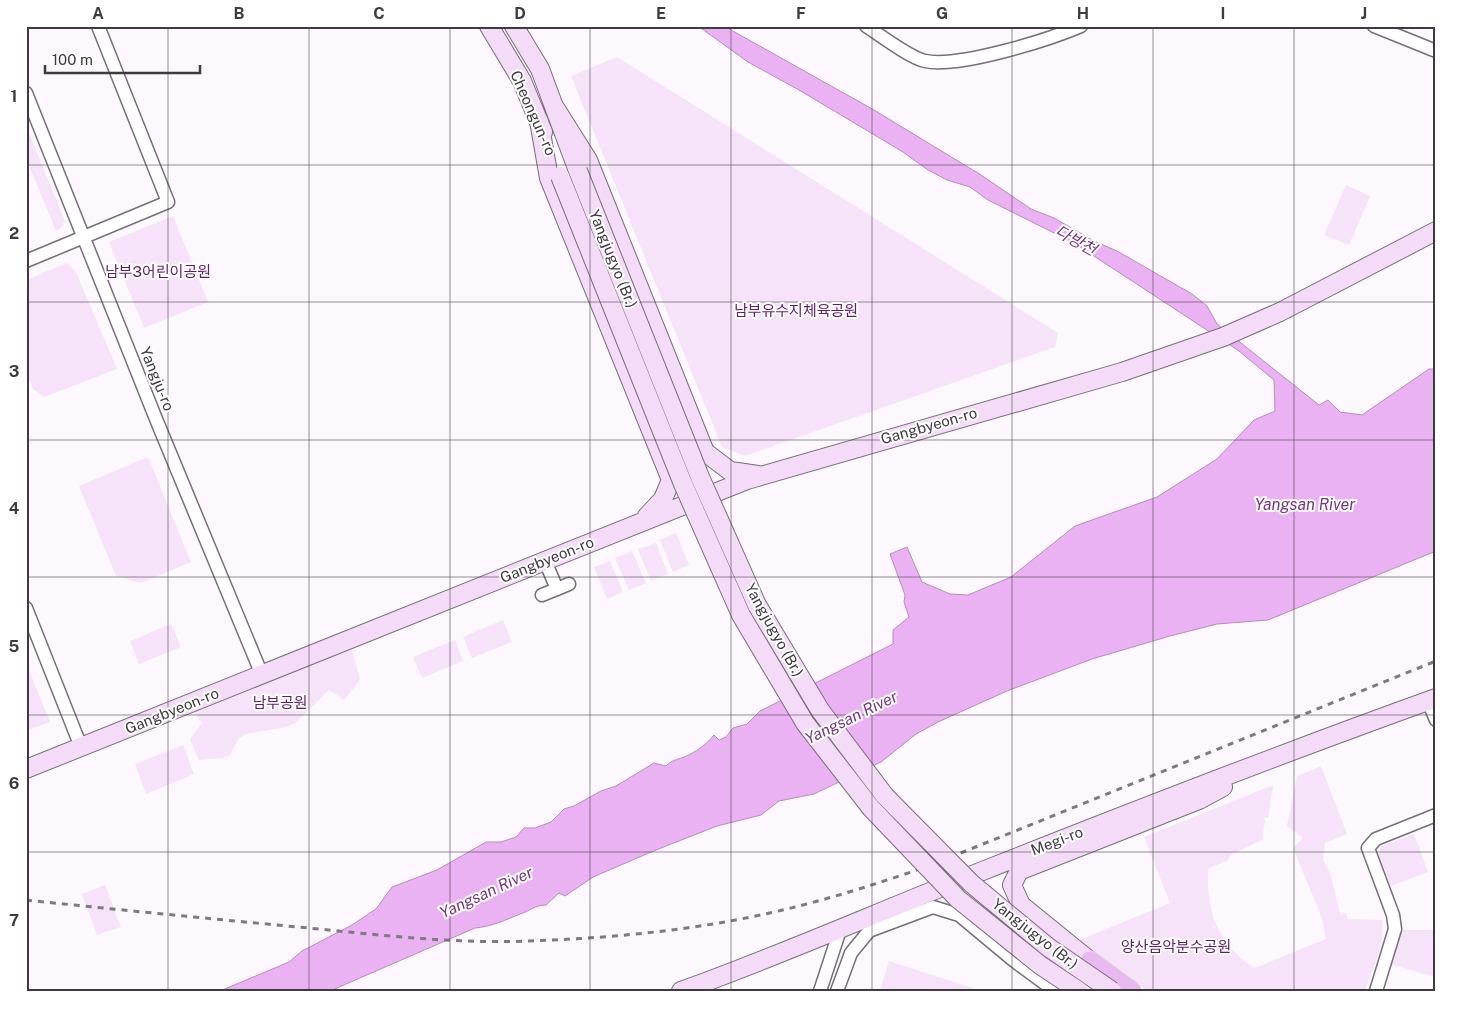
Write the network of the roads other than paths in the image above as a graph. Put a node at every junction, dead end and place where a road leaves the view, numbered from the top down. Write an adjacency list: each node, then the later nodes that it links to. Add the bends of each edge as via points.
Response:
1 (98, 26): 14 (street, via 168,202)
2 (489, 26): 10 (street, Cheongun-ro, via 522,81)
3 (514, 26): 9 (street, Cheongun-ro, via 540,69)
4 (866, 26): 5 (street, via 924,61 938,62 1020,47)
5 (1081, 26)
6 (1374, 26): 7 (street)
7 (1436, 52)
8 (26, 93): 14 (street, Yangju-ro)
9 (554, 106): 11 (street, Cheongun-ro); 16 (street, via 588,160 705,452 730,471)
10 (539, 122): 12 (street, Cheongun-ro); 17 (street, via 550,178 671,480 663,498)
11 (578, 171): 37 (street, Yangjugyo (Br.), bridge, via 700,477 757,605 820,710 885,796 972,884 1048,947)
12 (560, 176): 36 (street, Yangjugyo (Br.), bridge, via 683,484 741,614 805,723 872,808 958,899 1040,965)
13 (1436, 231): 16 (street, Gangbyeon-ro, via 1253,325 1160,360)
14 (83, 237): 15 (street); 23 (street, Yangju-ro)
15 (26, 261)
16 (761, 476): 17 (street, Gangbyeon-ro)
17 (642, 521): 18 (street, Gangbyeon-ro)
18 (545, 561): 20 (street); 23 (street, Gangbyeon-ro)
19 (569, 584): 20 (street)
20 (557, 589): 21 (street)
21 (542, 595)
22 (26, 608): 26 (street)
23 (262, 675): 26 (street, Gangbyeon-ro)
24 (1432, 700): 25 (street); 27 (street, Megi-ro)
25 (1436, 720)
26 (82, 747): 28 (street, Gangbyeon-ro)
27 (1287, 753): 30 (street, Megi-ro, via 987,869); 31 (street, via 1199,800 1019,871 1012,885 1021,905)
28 (26, 769)
29 (1436, 815): 39 (street, via 1376,838 1368,848 1393,915 1395,929)
30 (840, 930): 32 (street, Megi-ro); 33 (street)
31 (1090, 961): 38 (main road)
32 (681, 991)
33 (820, 991)
34 (837, 991): 35 (street, via 850,953 870,931 934,907 960,915)
35 (1055, 991)
36 (1079, 991)
37 (1112, 991)
38 (1131, 991)
39 (1376, 991)

